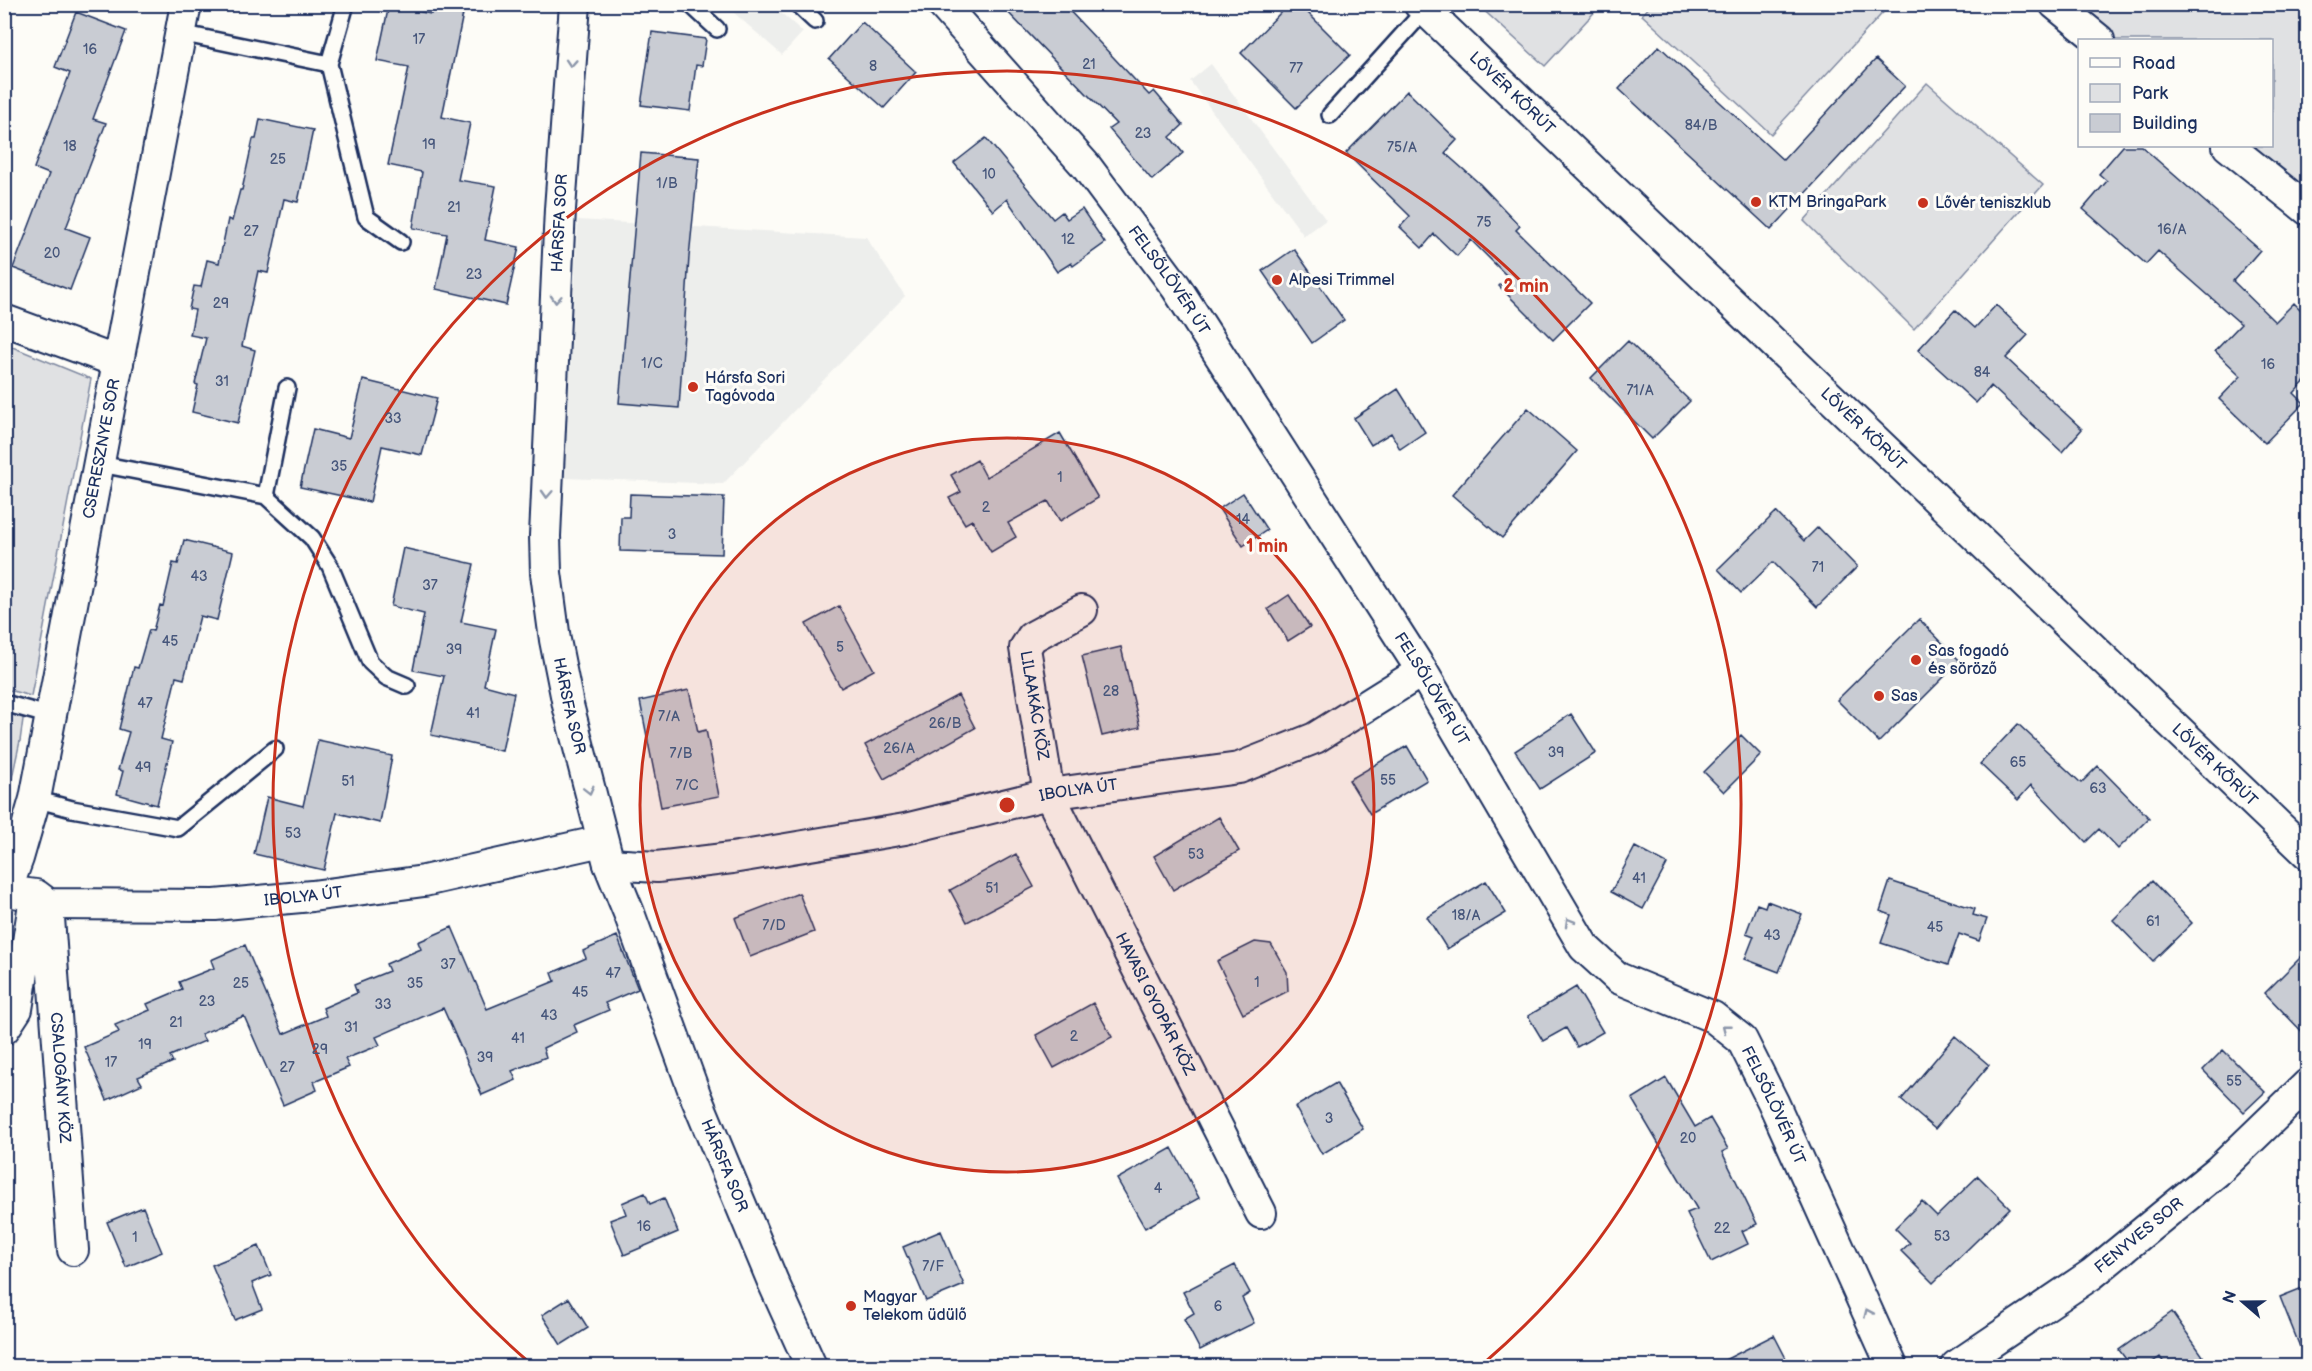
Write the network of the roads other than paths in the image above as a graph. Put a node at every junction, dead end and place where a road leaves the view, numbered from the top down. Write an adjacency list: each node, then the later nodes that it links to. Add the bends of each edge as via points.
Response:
1 (346, 4): 12 (lane)
2 (575, 4): 30 (street, HÁRSFA SOR, one-way to 30, via 560,209 546,573 568,705)
3 (690, 4): 10 (lane)
4 (797, 4): 9 (lane)
5 (942, 4): 23 (street, FELSŐLÖVÉR ÚT, via 1086,166 1176,287)
6 (2055, 4): 11 (street)
7 (1422, 7): 13 (lane); 31 (street, LŐVÉR KÖRÚT)
8 (183, 19): 12 (lane); 18 (street, CSERESZNYE SOR)
9 (814, 21)
10 (717, 29)
11 (2098, 39)
12 (329, 64): 16 (lane, via 366,218)
13 (1330, 115)
14 (2229, 147): 15 (street)
15 (2307, 210)
16 (401, 242)
17 (4, 320): 18 (street)
18 (118, 362): 20 (street, CSERESZNYE SOR)
19 (287, 388): 21 (lane)
20 (100, 464): 21 (lane); 26 (street, CSERESZNYE SOR)
21 (266, 496): 24 (lane, via 312,538 330,566 370,662 386,677)
22 (1082, 610): 28 (street, LILAAKÁC KÖZ, via 1032,637 1025,648)
23 (1422, 671): 28 (street, IBOLYA ÚT, via 1315,738 1239,768); 39 (street, FELSŐLÖVÉR ÚT, one-way to 23, via 1742,1040 1713,1017 1618,978 1584,947)
24 (407, 686)
25 (4, 704): 26 (lane)
26 (51, 716): 29 (street, CSERESZNYE SOR)
27 (274, 749): 29 (lane, via 178,828)
28 (1049, 794): 30 (street, IBOLYA ÚT, via 905,829 732,858 657,867); 36 (street, HAVASI GYOPÁR KÖZ)
29 (35, 799): 32 (street, CSERESZNYE SOR)
30 (605, 853): 33 (street, IBOLYA ÚT, via 312,896 215,905); 38 (street, HÁRSFA SOR, via 696,1097)
31 (2307, 854)
32 (5, 891): 33 (street, IBOLYA ÚT)
33 (42, 899): 34 (street, via 17,1009); 37 (street, CSALOGÁNY KÖZ)
34 (4, 1029)
35 (2307, 1084): 40 (street, FENYVES SOR, via 2218,1170 2091,1274)
36 (1261, 1213)
37 (73, 1250)
38 (811, 1366)
39 (1892, 1366)
40 (1956, 1366)

